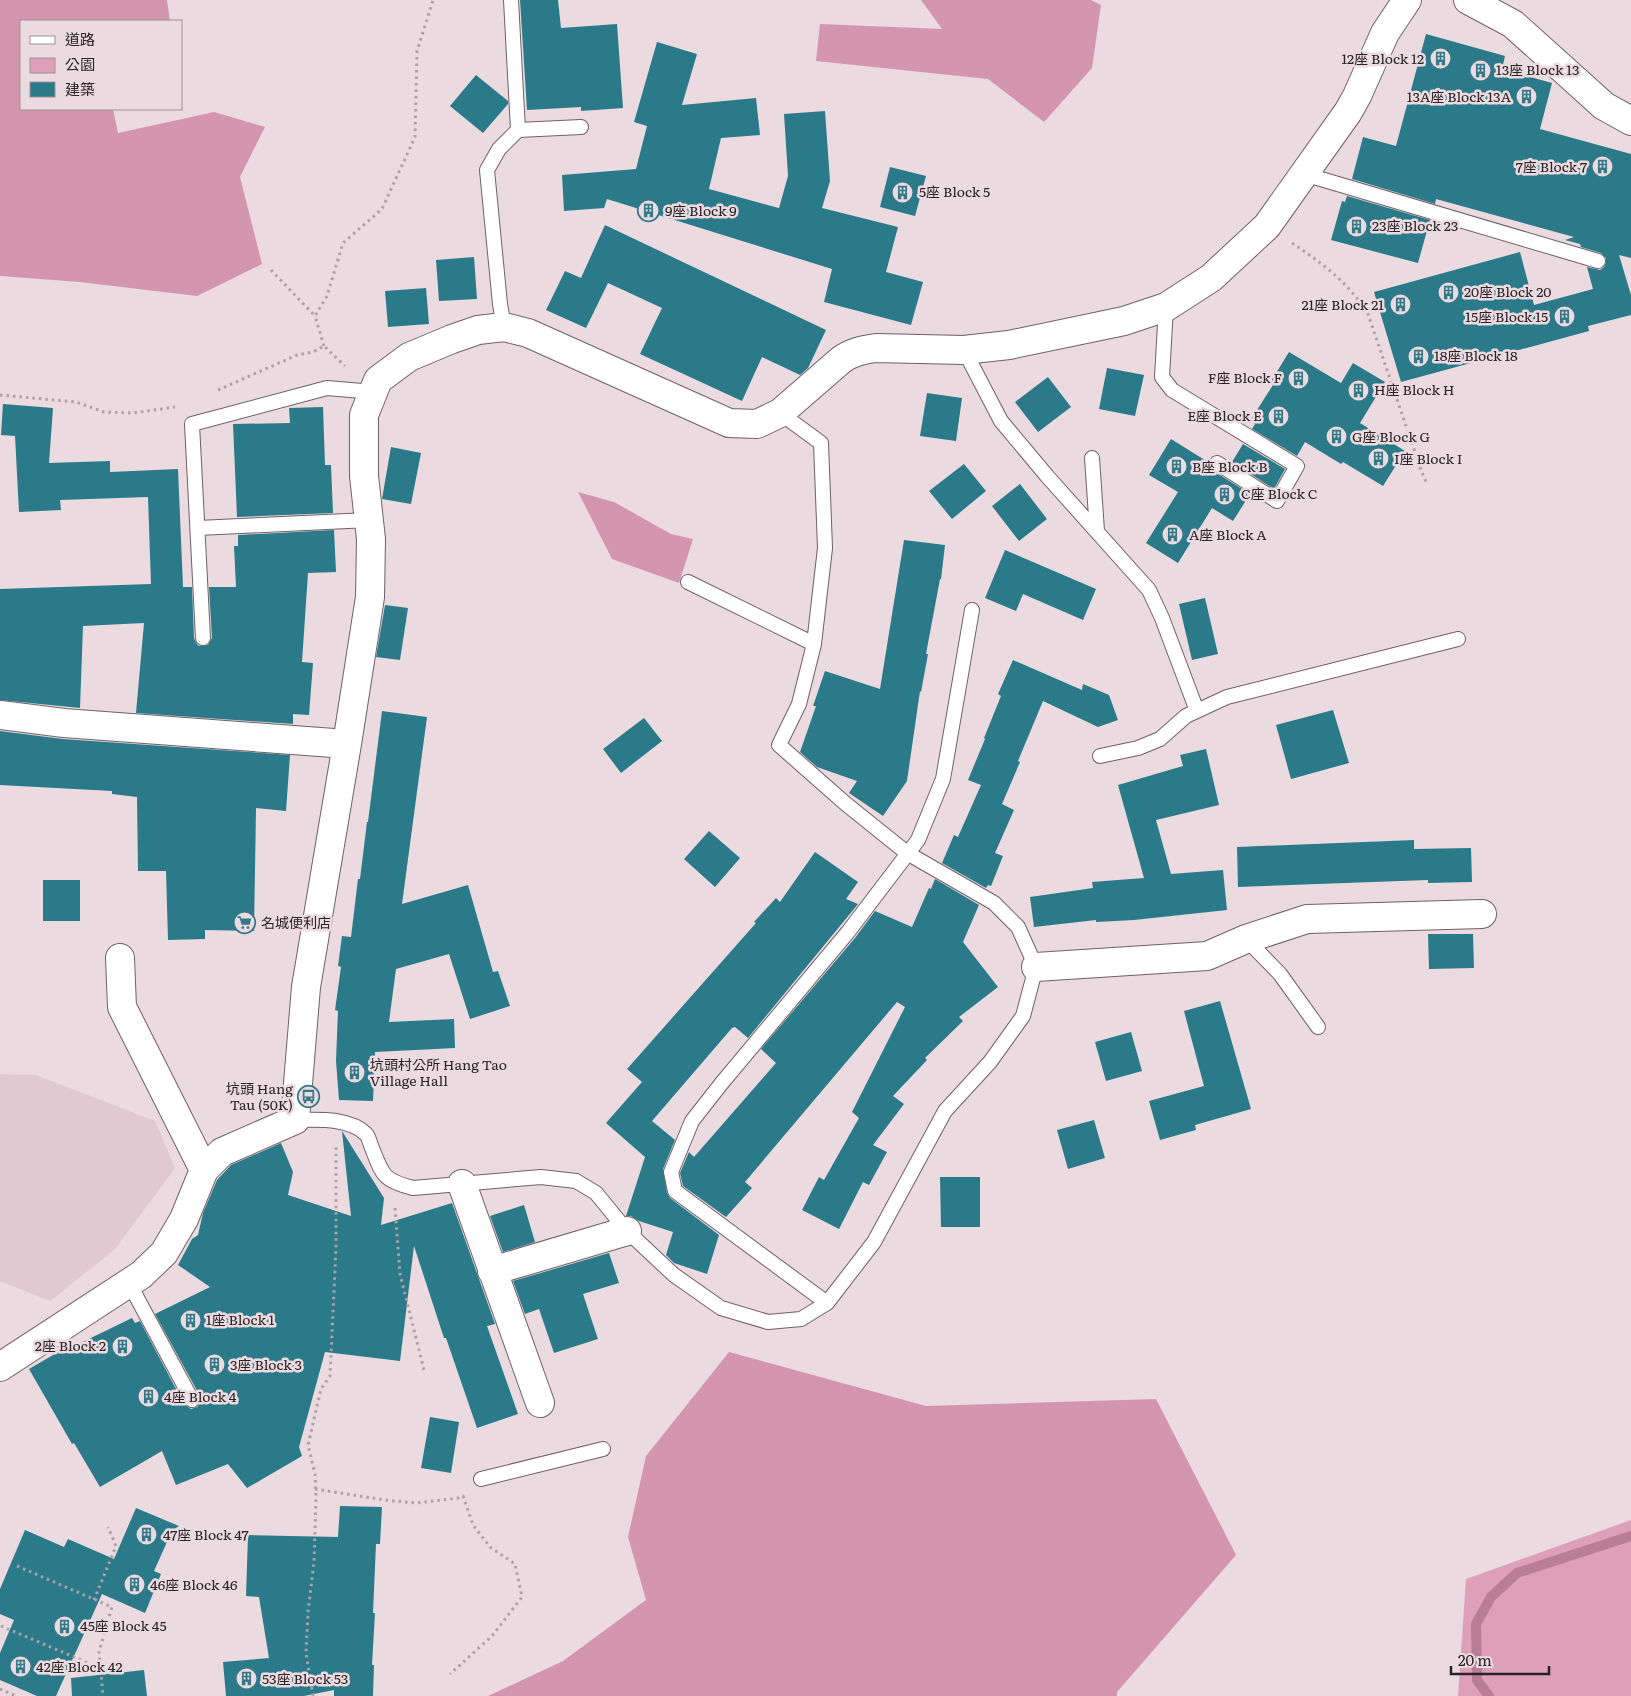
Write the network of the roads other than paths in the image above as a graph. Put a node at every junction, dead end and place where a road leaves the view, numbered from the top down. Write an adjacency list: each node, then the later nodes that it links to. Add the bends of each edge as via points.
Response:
1 (511, 0): 6 (lane)
2 (1407, 0): 7 (street, via 1385,32 1348,112)
3 (1468, 0): 4 (street, via 1513,24 1604,106)
4 (1631, 121)
5 (581, 127): 6 (lane)
6 (518, 130): 10 (lane, via 499,149 487,170)
7 (1304, 174): 8 (lane); 9 (street, via 1267,226 1211,278)
8 (1598, 261)
9 (1166, 307): 11 (street, via 1124,321 1019,343); 15 (lane, via 1162,377 1172,390 1298,466 1277,501)
10 (504, 327): 12 (street, via 478,330 409,357 378,380); 13 (street, via 528,333 729,423 756,424)
11 (964, 350): 13 (street, via 876,348 850,354); 18 (lane, via 1001,421)
12 (374, 392): 16 (street, via 364,415 364,476); 17 (lane, via 328,388 192,424)
13 (780, 413): 23 (lane, via 821,443 825,548)
14 (1092, 458): 18 (lane)
15 (1217, 463)
16 (369, 520): 17 (lane); 26 (street, via 370,597)
17 (198, 528): 21 (lane)
18 (1097, 531): 24 (lane, via 1149,590)
19 (688, 582): 23 (lane)
20 (972, 610): 28 (lane, via 943,779 918,840)
21 (204, 638)
22 (1458, 639): 24 (lane, via 1227,697)
23 (814, 644): 28 (lane, via 799,704 780,745)
24 (1197, 711): 27 (lane, via 1186,716 1160,739 1138,748)
25 (0, 715): 26 (street, via 64,723)
26 (347, 744): 34 (street, via 306,987)
27 (1100, 756)
28 (907, 853): 32 (lane, via 994,903 1018,927); 40 (lane, via 848,932 692,1121 671,1172 676,1191)
29 (1482, 914): 30 (street, via 1307,919)
30 (1246, 939): 32 (street, via 1207,956); 33 (lane, via 1280,974)
31 (120, 958): 35 (street, via 122,1007)
32 (1036, 967): 40 (lane, via 1023,1016 990,1062 946,1110 874,1242)
33 (1318, 1027)
34 (295, 1120): 35 (street, via 222,1152); 36 (lane, via 334,1120 367,1134 381,1172 394,1183 413,1188)
35 (204, 1170): 39 (street, via 184,1219 164,1253)
36 (462, 1184): 37 (lane, via 541,1177 576,1181 596,1193); 38 (street)
37 (627, 1231): 38 (street); 40 (lane, via 674,1275 721,1308 768,1322 801,1320)
38 (492, 1271): 43 (street)
39 (129, 1283): 41 (street); 42 (lane)
40 (827, 1303)
41 (0, 1367)
42 (192, 1400)
43 (540, 1403)
44 (603, 1449): 45 (lane)
45 (481, 1479)

